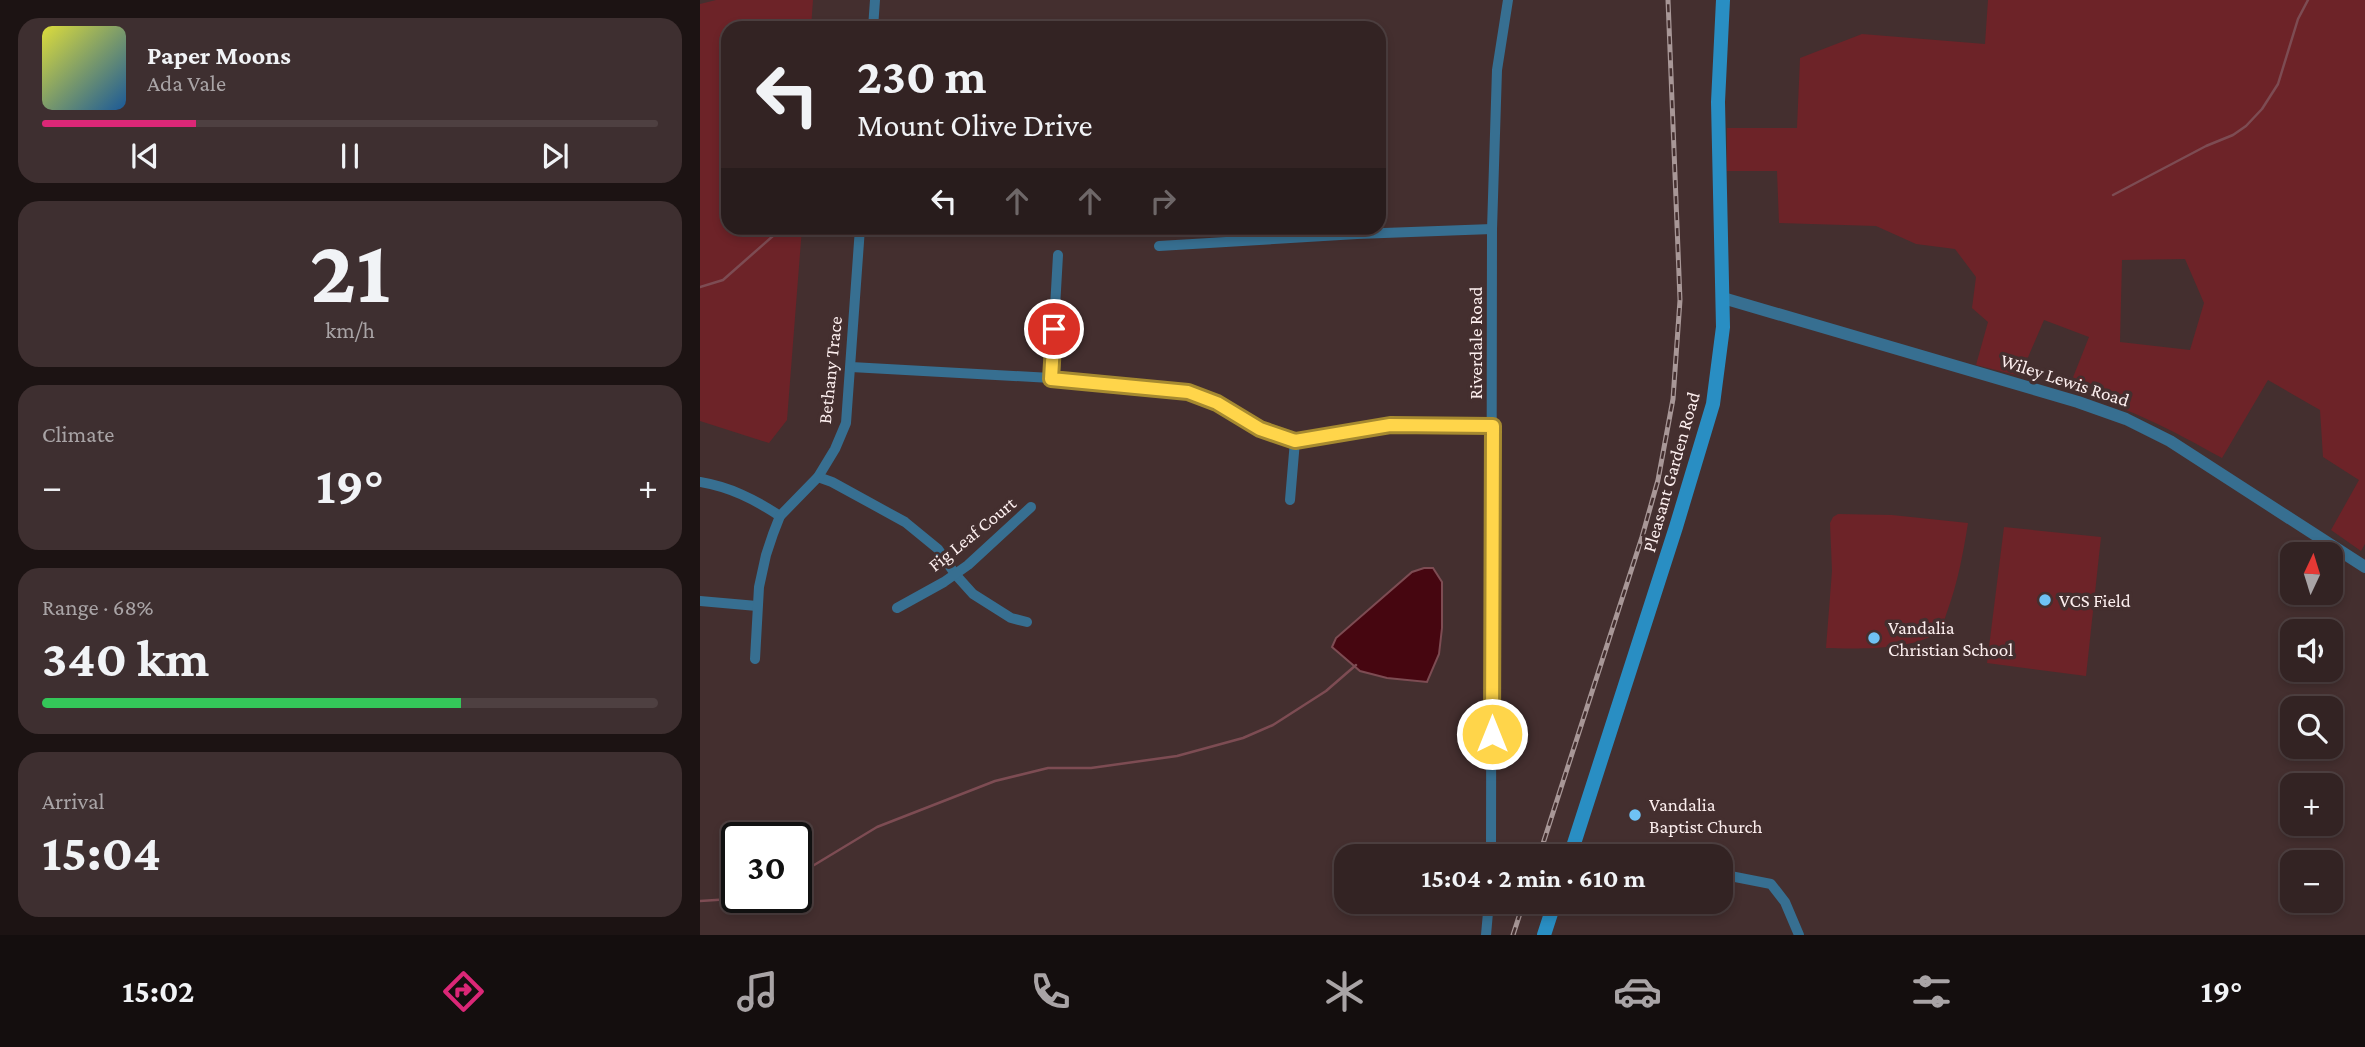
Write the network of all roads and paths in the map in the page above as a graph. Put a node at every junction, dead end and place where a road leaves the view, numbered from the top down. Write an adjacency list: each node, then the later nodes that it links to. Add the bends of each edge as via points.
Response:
1 (875, 0): 4 (street)
2 (1508, 0): 5 (street, Riverdale Road, via 1497,70)
3 (1723, 0): 11 (main road, Pleasant Garden Road, via 1718,102)
4 (874, 21)
5 (1492, 229): 6 (street); 14 (street, Riverdale Road)
6 (1386, 233)
7 (860, 235): 12 (street, Bethany Trace)
8 (1340, 235): 9 (street)
9 (1159, 246)
10 (1058, 255): 13 (street)
11 (1723, 298): 21 (street, Wiley Lewis Road, via 2126,419 2170,441); 29 (main road, Pleasant Garden Road, via 1718,373 1705,435)
12 (851, 367): 13 (street); 16 (street, Bethany Trace, via 846,423)
13 (1051, 379): 15 (street, via 1188,392 1260,429)
14 (1493, 426): 15 (street, via 1390,425); 28 (street, Riverdale Road)
15 (1295, 441): 18 (street)
16 (818, 477): 20 (street, Bethany Trace); 22 (street, via 905,522 937,549)
17 (700, 482): 20 (street, via 745,495)
18 (1290, 500)
19 (1031, 507): 22 (street, Fig Leaf Court)
20 (780, 516): 24 (street, Bethany Trace, via 766,555)
21 (2365, 567)
22 (955, 574): 25 (street, Fig Leaf Court); 26 (street, via 986,604)
23 (700, 601): 24 (street)
24 (757, 606): 27 (street, Bethany Trace)
25 (897, 608)
26 (1027, 622)
27 (755, 659)
28 (1490, 844)
29 (1573, 844)
30 (1733, 876): 35 (street, via 1771,884 1786,902)
31 (1488, 914): 33 (street)
32 (1551, 914): 34 (main road)
33 (1486, 935)
34 (1544, 935)
35 (1799, 935)

